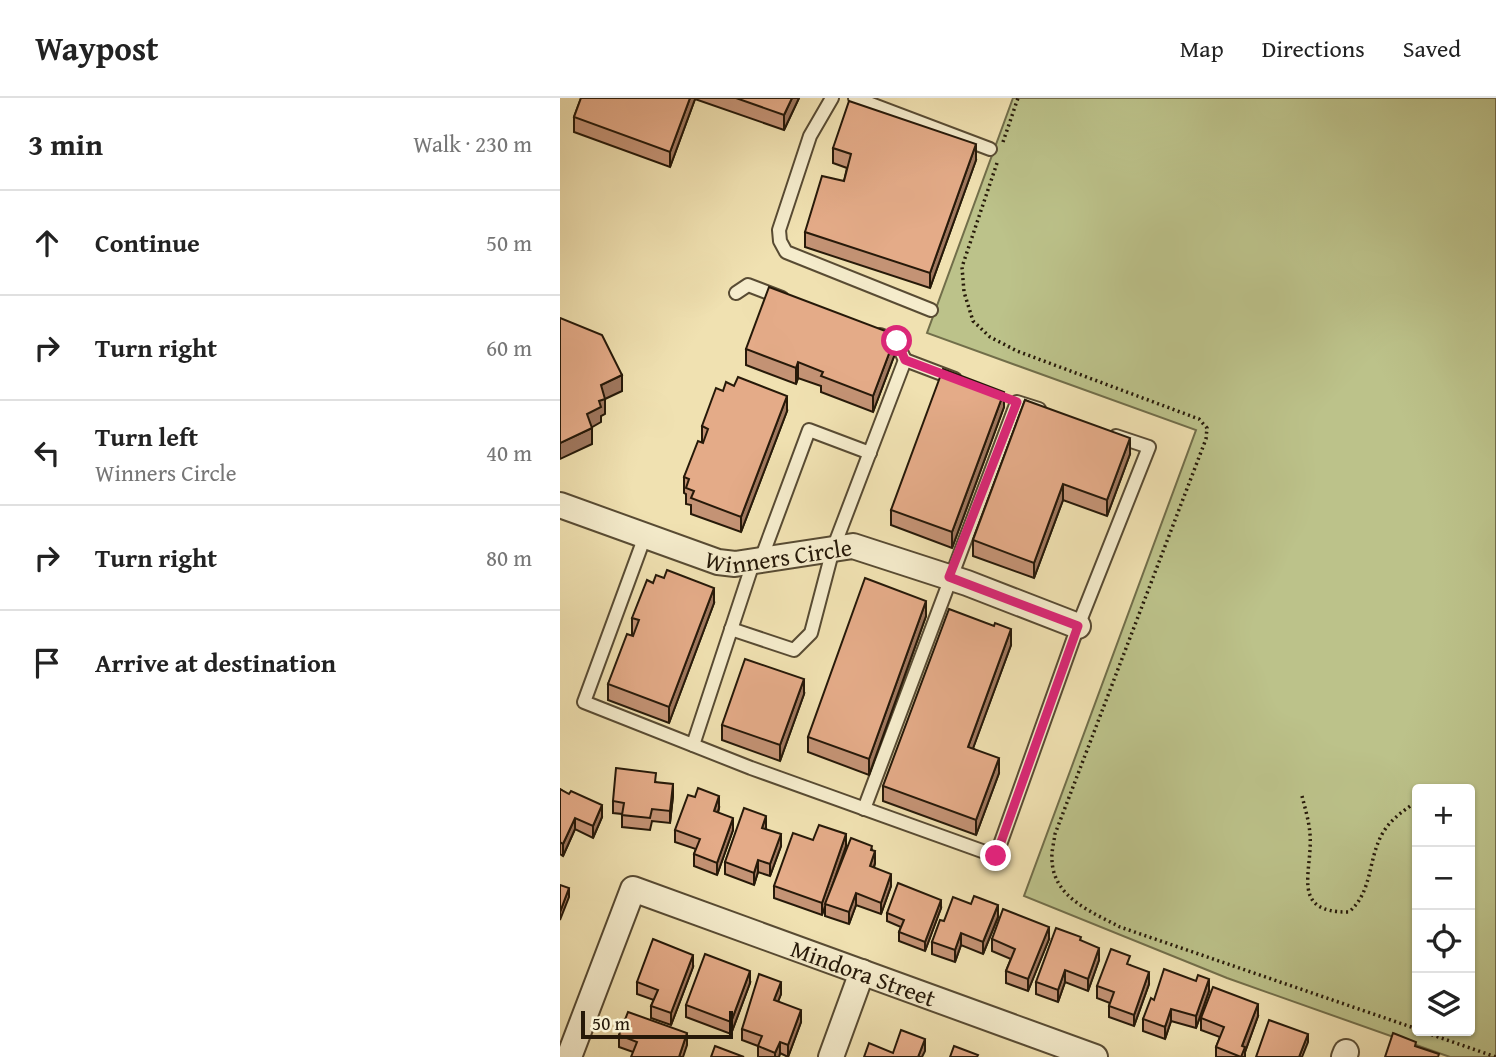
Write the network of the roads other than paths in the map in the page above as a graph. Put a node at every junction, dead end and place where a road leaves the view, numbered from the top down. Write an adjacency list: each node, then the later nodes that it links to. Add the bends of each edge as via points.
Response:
1 (832, 98): 6 (lane, via 810,136 779,230 780,241 786,252)
2 (855, 98): 3 (lane)
3 (990, 149)
4 (736, 293): 5 (lane, via 748,285)
5 (798, 304)
6 (931, 310)
7 (872, 332): 8 (lane, via 897,341)
8 (905, 360): 9 (lane); 12 (lane)
9 (968, 383)
10 (1057, 415): 17 (lane, via 1011,400)
11 (1110, 433): 18 (lane, via 1149,447)
12 (870, 453): 15 (lane); 16 (lane, via 809,430)
13 (560, 505): 14 (street, Winners Circle)
14 (645, 536): 16 (street, Winners Circle, via 718,562); 20 (lane, via 584,702)
15 (833, 549): 16 (street, Winners Circle); 17 (street, Winners Circle, via 853,547); 19 (lane, via 811,633 794,650)
16 (757, 563): 19 (lane)
17 (949, 577): 18 (street, Winners Circle); 21 (lane)
18 (1078, 626): 21 (lane, via 996,856)
19 (732, 629): 20 (lane)
20 (693, 745): 21 (lane)
21 (864, 809)
22 (862, 972): 23 (street, Mindora Street); 24 (street, Mindora Street, via 633,889); 25 (street)
23 (1087, 1056)
24 (569, 1057)
25 (831, 1057)

